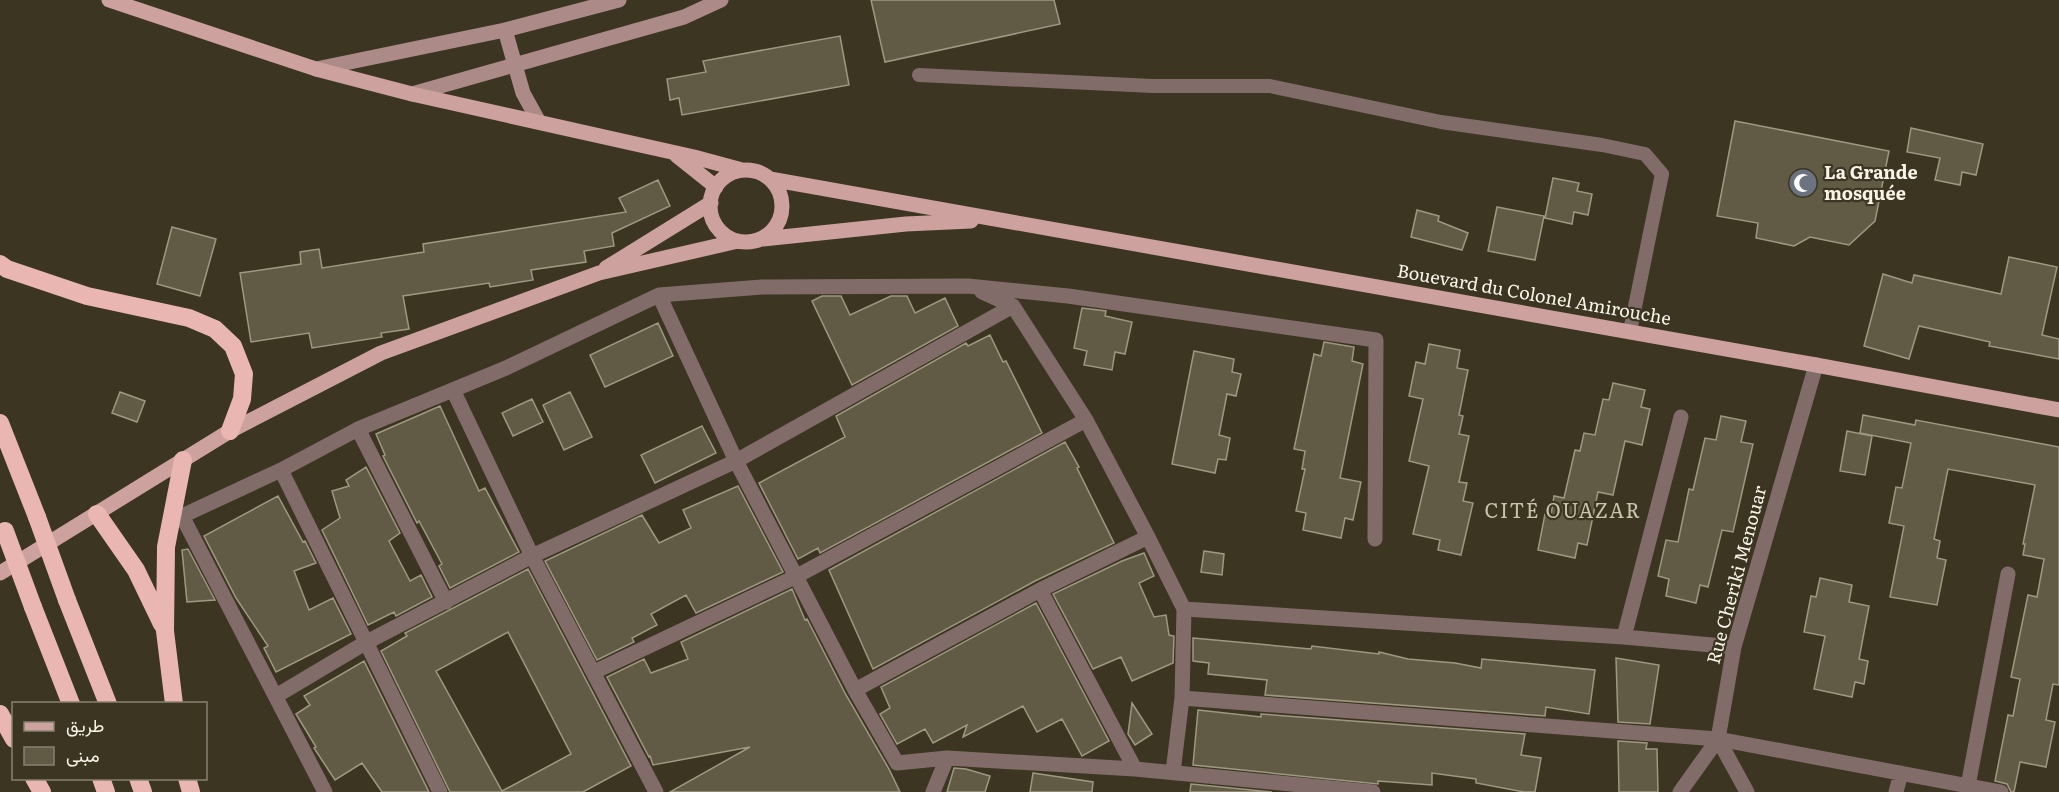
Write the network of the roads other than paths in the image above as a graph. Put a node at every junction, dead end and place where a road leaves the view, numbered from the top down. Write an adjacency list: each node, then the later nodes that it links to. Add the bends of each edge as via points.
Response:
1 (109, 0): 6 (main road)
2 (619, 0): 4 (main road)
3 (721, 0): 5 (main road, via 684,17)
4 (505, 30): 5 (main road); 6 (main road)
5 (515, 65): 8 (main road); 9 (main road, via 523,93)
6 (316, 69): 8 (main road)
7 (919, 75): 23 (lane, via 1153,86 1270,86 1441,122 1645,154 1662,174)
8 (412, 94): 9 (main road)
9 (539, 122): 10 (main road)
10 (669, 151): 11 (main road); 13 (main road)
11 (742, 171): 12 (main road); 13 (main road, via 732,173)
12 (770, 179): 15 (main road, Bouevard du Colonel Amirouche); 16 (main road, via 782,199 782,211 779,222)
13 (716, 187): 14 (main road)
14 (711, 203): 17 (main road, via 715,224 728,238); 19 (main road)
15 (1001, 219): 16 (main road, Bouevard du Colonel Amirouche); 23 (main road, Bouevard du Colonel Amirouche)
16 (763, 239): 17 (main road)
17 (738, 241): 19 (main road)
18 (0, 264): 31 (highway, via 87,296 189,318 215,330 233,346 244,374 242,399)
19 (599, 273): 31 (main road, via 381,353)
20 (968, 286): 21 (street, via 762,287); 22 (street); 38 (street, via 1068,296 1376,340)
21 (659, 295): 25 (street); 33 (street)
22 (1013, 306): 28 (street); 33 (street)
23 (1630, 332): 24 (main road, Bouevard du Colonel Amirouche)
24 (1816, 365): 26 (main road, Bouevard du Colonel Amirouche); 49 (street, Rue Cheriki Menouar)
25 (453, 390): 30 (street); 39 (street)
26 (2059, 410)
27 (1681, 417): 47 (street)
28 (1086, 420): 37 (street); 42 (street)
29 (0, 423): 55 (highway, bridge)
30 (358, 429): 34 (street); 44 (street)
31 (230, 430): 32 (main road)
32 (183, 460): 35 (main road); 46 (highway, via 166,547)
33 (736, 461): 39 (street); 42 (street)
34 (281, 470): 48 (street); 52 (street, via 182,516)
35 (97, 514): 40 (main road); 46 (highway, via 136,570)
36 (2, 526): 54 (highway, bridge)
37 (1148, 537): 43 (street); 45 (street)
38 (1375, 539)
39 (532, 556): 44 (street); 50 (street)
40 (0, 573)
41 (2008, 574): 64 (street)
42 (797, 576): 50 (street); 51 (street)
43 (1040, 590): 51 (street); 61 (street)
44 (446, 602): 48 (street)
45 (1184, 609): 47 (street); 53 (street)
46 (165, 631): 56 (highway)
47 (1624, 637): 49 (street)
48 (365, 643): 52 (street); 66 (street)
49 (1734, 647): 59 (street, Rue Cheriki Menouar)
50 (594, 672): 67 (street)
51 (855, 690): 60 (street, via 897,763)
52 (276, 696): 65 (street)
53 (1182, 698): 59 (street); 62 (street)
54 (70, 702)
55 (107, 702)
56 (174, 702)
57 (0, 714): 58 (highway)
58 (12, 735)
59 (1718, 739): 63 (street); 70 (street); 71 (street)
60 (947, 758): 61 (street); 68 (street)
61 (1135, 769): 62 (street)
62 (1173, 772): 69 (street)
63 (1901, 773): 64 (street); 72 (street)
64 (1968, 786): 73 (street)
65 (325, 792)
66 (440, 792)
67 (656, 792)
68 (933, 792)
69 (1373, 792)
70 (1680, 792)
71 (1747, 792)
72 (1896, 792)
73 (2001, 792)

